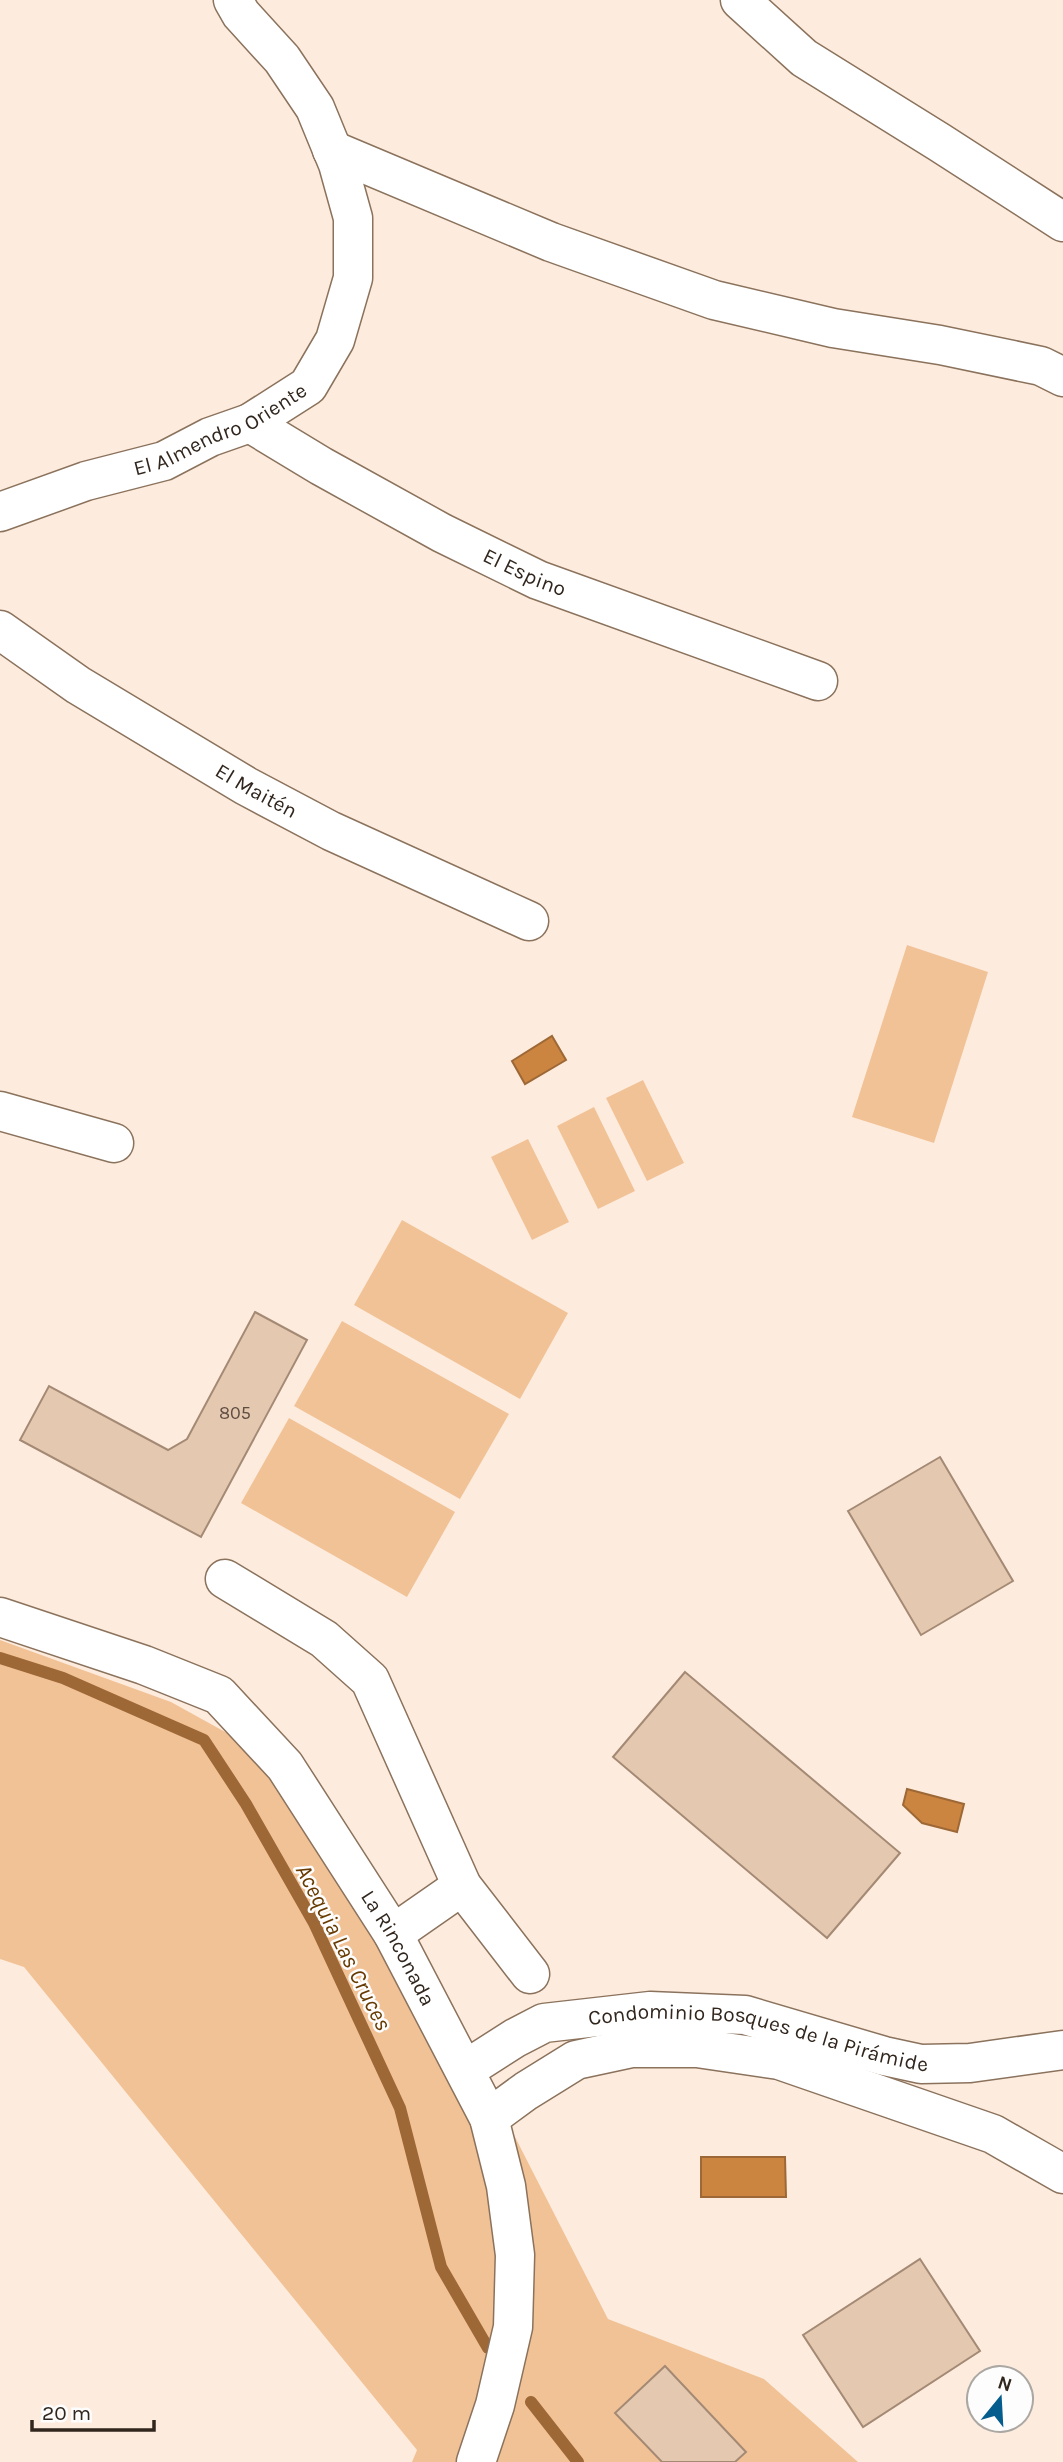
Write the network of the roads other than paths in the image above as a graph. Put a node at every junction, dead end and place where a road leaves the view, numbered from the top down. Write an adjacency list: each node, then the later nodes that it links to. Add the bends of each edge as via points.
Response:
1 (233, 0): 3 (street, El Almendro Oriente, via 288,68 314,108)
2 (740, 0): 4 (street, via 804,58)
3 (332, 150): 5 (street, via 551,242 714,300 833,328 1041,366); 6 (street, El Almendro Oriente, via 353,218 353,278 335,340 308,386)
4 (1063, 222)
5 (1063, 377)
6 (250, 423): 7 (street, El Almendro Oriente, via 164,461 86,481); 9 (street, El Espino, via 442,533 538,580)
7 (0, 512)
8 (0, 630): 10 (street, El Maitén, via 78,685 246,786 331,831)
9 (818, 681)
10 (529, 921)
11 (0, 1111): 12 (street)
12 (114, 1143)
13 (225, 1579): 15 (street, via 324,1639 370,1680)
14 (0, 1617): 16 (street, La Rinconada, via 219,1695 285,1766)
15 (462, 1886): 16 (street); 17 (street)
16 (393, 1934): 19 (street, La Rinconada)
17 (530, 1974)
18 (1063, 2050): 19 (street, Condominio Bosques de la Pirámide, via 970,2063 921,2064 745,2015 650,2011 544,2023)
19 (465, 2070): 20 (street, La Rinconada)
20 (489, 2118): 21 (street, Condominio Bosques de la Pirámide, via 576,2060 632,2049 697,2048 779,2060 993,2134); 22 (street, La Rinconada, via 506,2186 515,2255 513,2327)
21 (1063, 2174)
22 (476, 2462)

